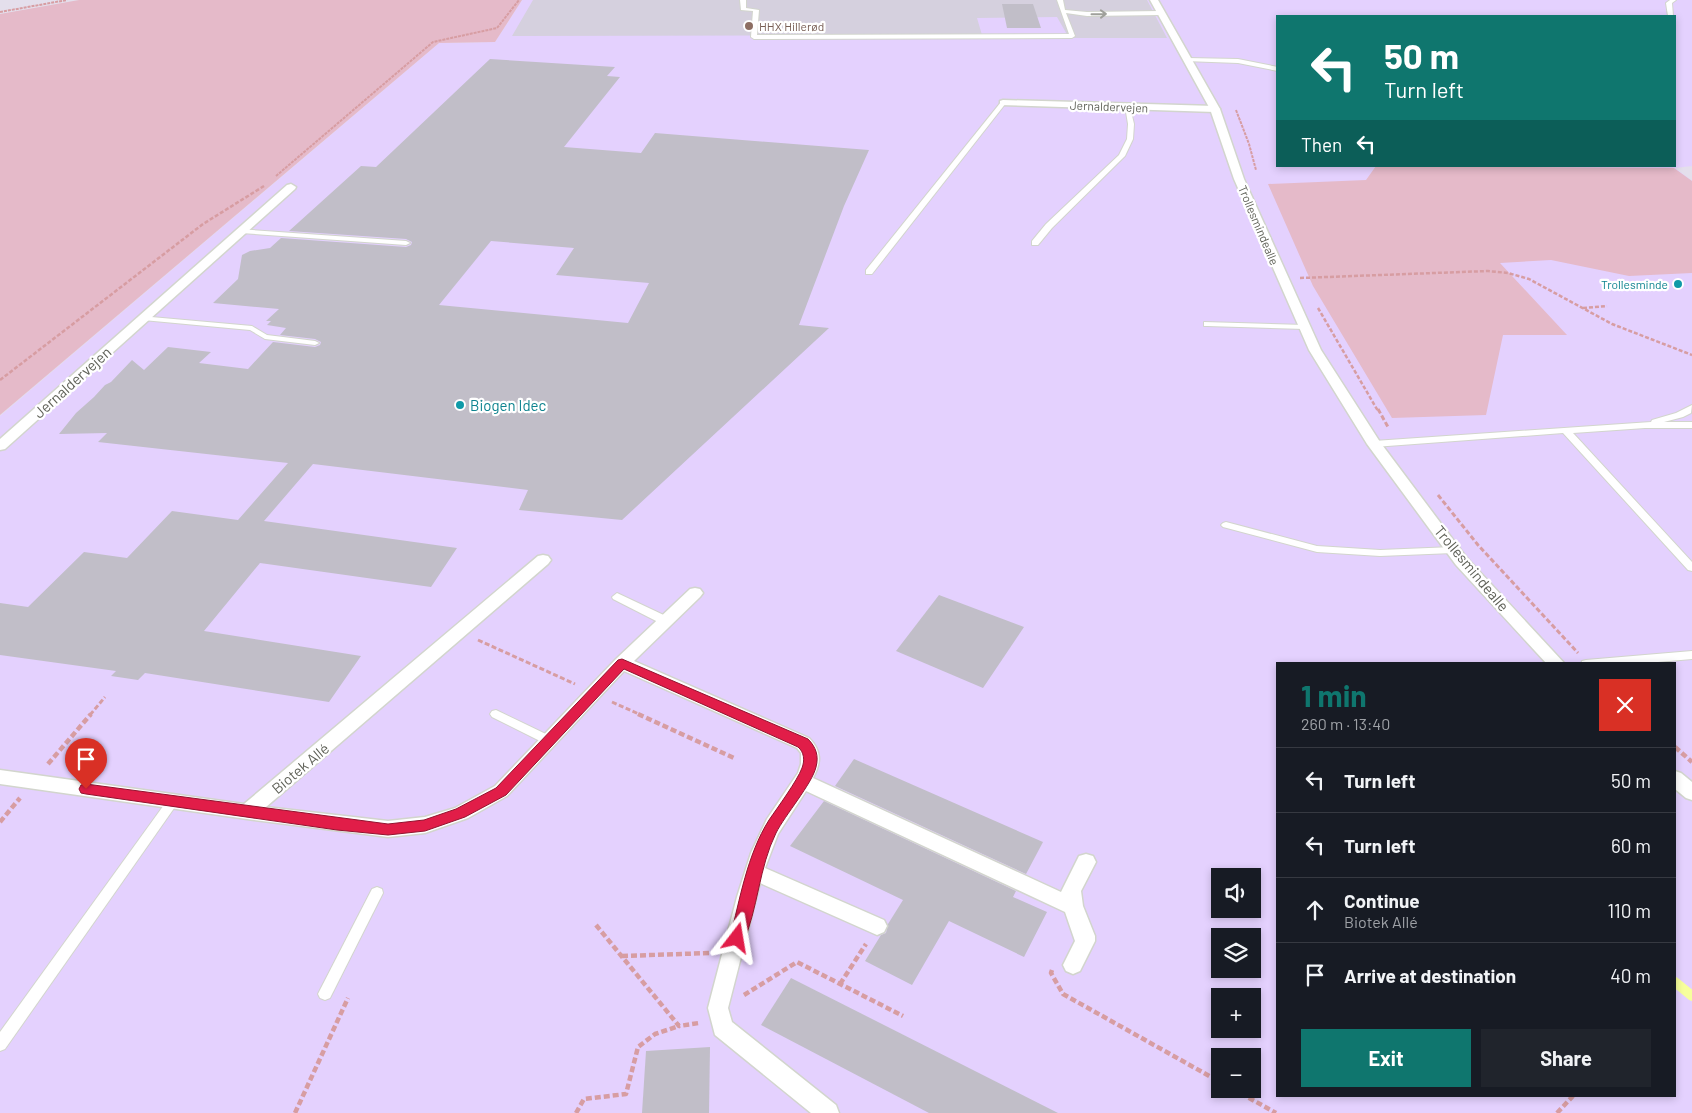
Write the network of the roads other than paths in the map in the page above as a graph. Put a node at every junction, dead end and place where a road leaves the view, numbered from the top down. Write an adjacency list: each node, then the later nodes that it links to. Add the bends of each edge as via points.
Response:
1 (744, 0): 5 (lane, via 743,9 756,10 754,37 1072,36)
2 (1060, 0): 5 (lane)
3 (1154, 0): 6 (street, Trollesmindealle)
4 (1673, 0): 7 (lane, via 1669,3)
5 (1063, 11): 6 (lane, one-way to 6, via 1087,14)
6 (1160, 13): 8 (street, Trollesmindealle)
7 (1671, 15)
8 (1187, 60): 9 (lane, via 1238,61); 12 (street, Trollesmindealle)
9 (1276, 69)
10 (1003, 103): 11 (street, Jernaldervejen); 17 (lane)
11 (1127, 107): 12 (street, Jernaldervejen); 16 (lane, via 1130,139 1122,156)
12 (1215, 109): 20 (street, Trollesmindealle, via 1239,179)
13 (291, 187): 14 (street, Jernaldervejen)
14 (241, 231): 15 (lane); 18 (street, Jernaldervejen)
15 (406, 243)
16 (1035, 243)
17 (869, 272)
18 (143, 318): 21 (lane, via 252,328 265,337); 27 (street, Jernaldervejen)
19 (1207, 324): 20 (lane)
20 (1304, 327): 26 (street, Trollesmindealle)
21 (315, 342)
22 (1692, 408): 23 (lane, via 1686,414)
23 (1645, 424): 24 (lane); 25 (lane)
24 (1692, 425)
25 (1566, 431): 26 (lane); 31 (lane)
26 (1374, 444): 29 (street, Trollesmindealle)
27 (0, 446)
28 (1226, 525): 29 (lane, via 1317,550 1380,553)
29 (1453, 550): 36 (street, Trollesmindealle)
30 (543, 560): 46 (street, Biotek Allé)
31 (1692, 568)
32 (695, 593): 34 (street)
33 (617, 597): 34 (lane)
34 (666, 621): 38 (street)
35 (1692, 655): 37 (lane)
36 (1555, 662)
37 (1611, 662)
38 (622, 663): 40 (street); 43 (street, via 803,743 811,755 809,768)
39 (496, 714): 40 (lane)
40 (548, 740): 46 (street, via 501,791 460,813 425,825 388,829)
41 (0, 778): 45 (street)
42 (1676, 779): 44 (street)
43 (801, 781): 48 (street, via 770,831); 50 (street)
44 (1692, 793)
45 (173, 801): 46 (street); 54 (lane)
46 (247, 812)
47 (1086, 862): 50 (street, via 1072,891)
48 (755, 872): 51 (street); 55 (street, via 718,1008 723,1028)
49 (377, 893): 53 (lane)
50 (1073, 906): 52 (street, via 1085,941)
51 (877, 926)
52 (1063, 965)
53 (325, 994)
54 (0, 1044)
55 (828, 1113)

